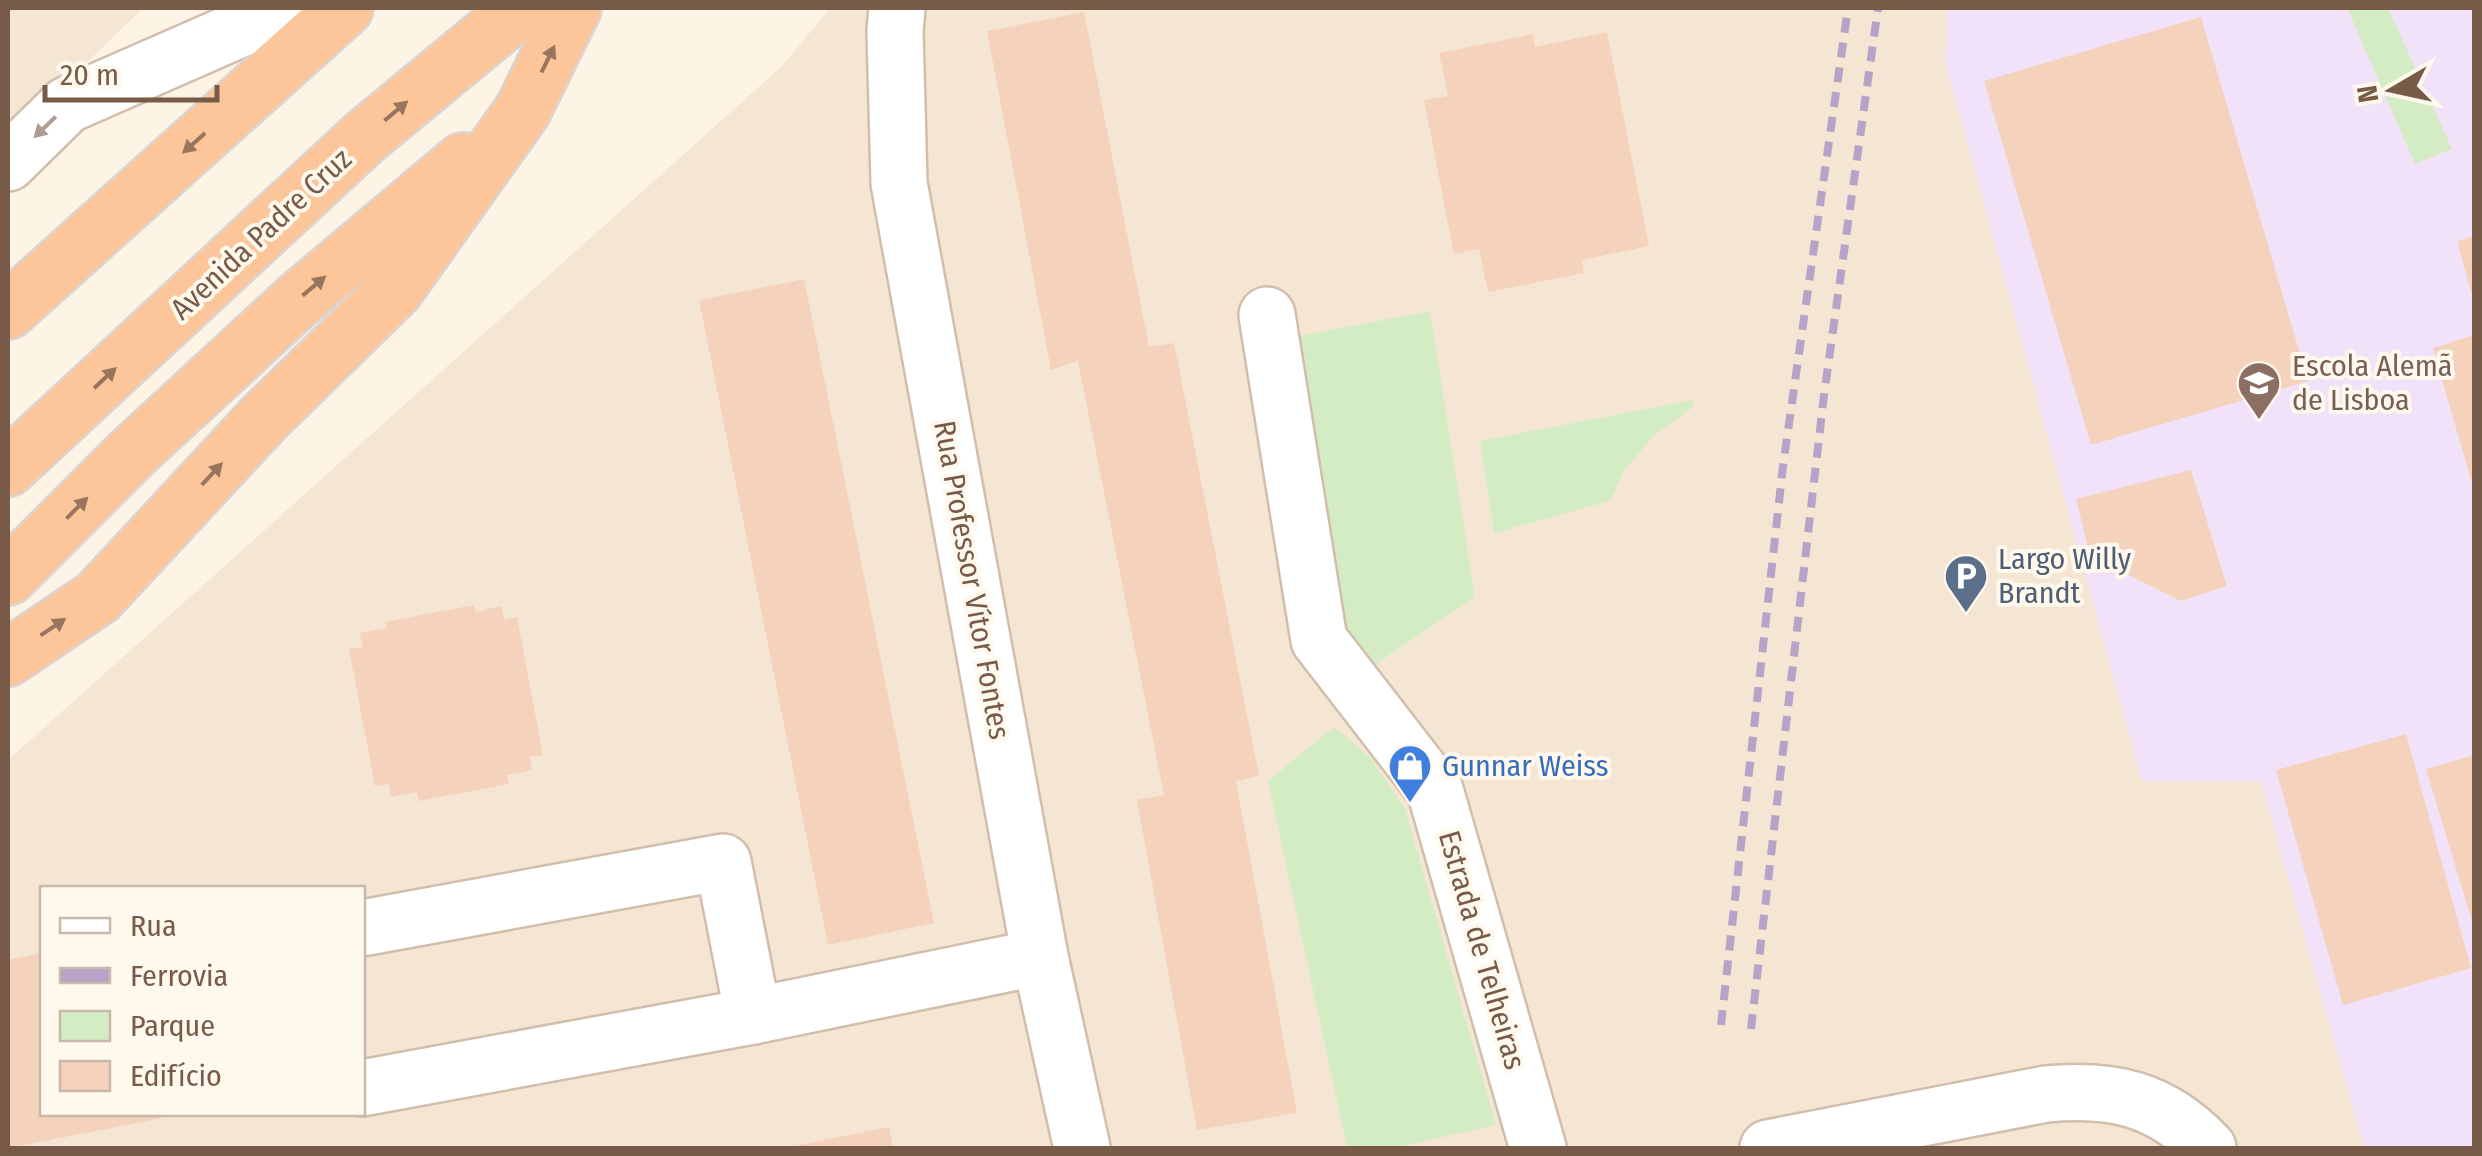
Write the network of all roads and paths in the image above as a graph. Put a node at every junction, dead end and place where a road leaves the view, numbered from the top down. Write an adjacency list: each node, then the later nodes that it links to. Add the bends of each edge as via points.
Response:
1 (288, 8): 7 (street, one-way to 7, via 67,105)
2 (345, 8): 8 (highway, one-way to 8)
3 (520, 8): 10 (highway, Avenida Padre Cruz, one-way to 3, via 366,136)
4 (573, 8): 6 (highway, one-way to 4)
5 (897, 8): 14 (street, Rua Professor Vítor Fontes, via 899,182)
6 (523, 110): 11 (highway, one-way to 6, via 298,300); 12 (highway, one-way to 6, via 98,597 264,418 395,290)
7 (8, 163)
8 (8, 311)
9 (1267, 315): 18 (street, Estrada de Telheiras, via 1319,640 1435,790)
10 (8, 468)
11 (8, 577)
12 (8, 658)
13 (365, 927): 15 (street, via 722,862)
14 (1040, 957): 15 (street); 17 (street, Rua Professor Vítor Fontes)
15 (753, 1016): 16 (street)
16 (365, 1087)
17 (1082, 1148)
18 (1538, 1148)
19 (1768, 1148): 20 (street, via 2082,1090 2143,1102)
20 (2208, 1148)

